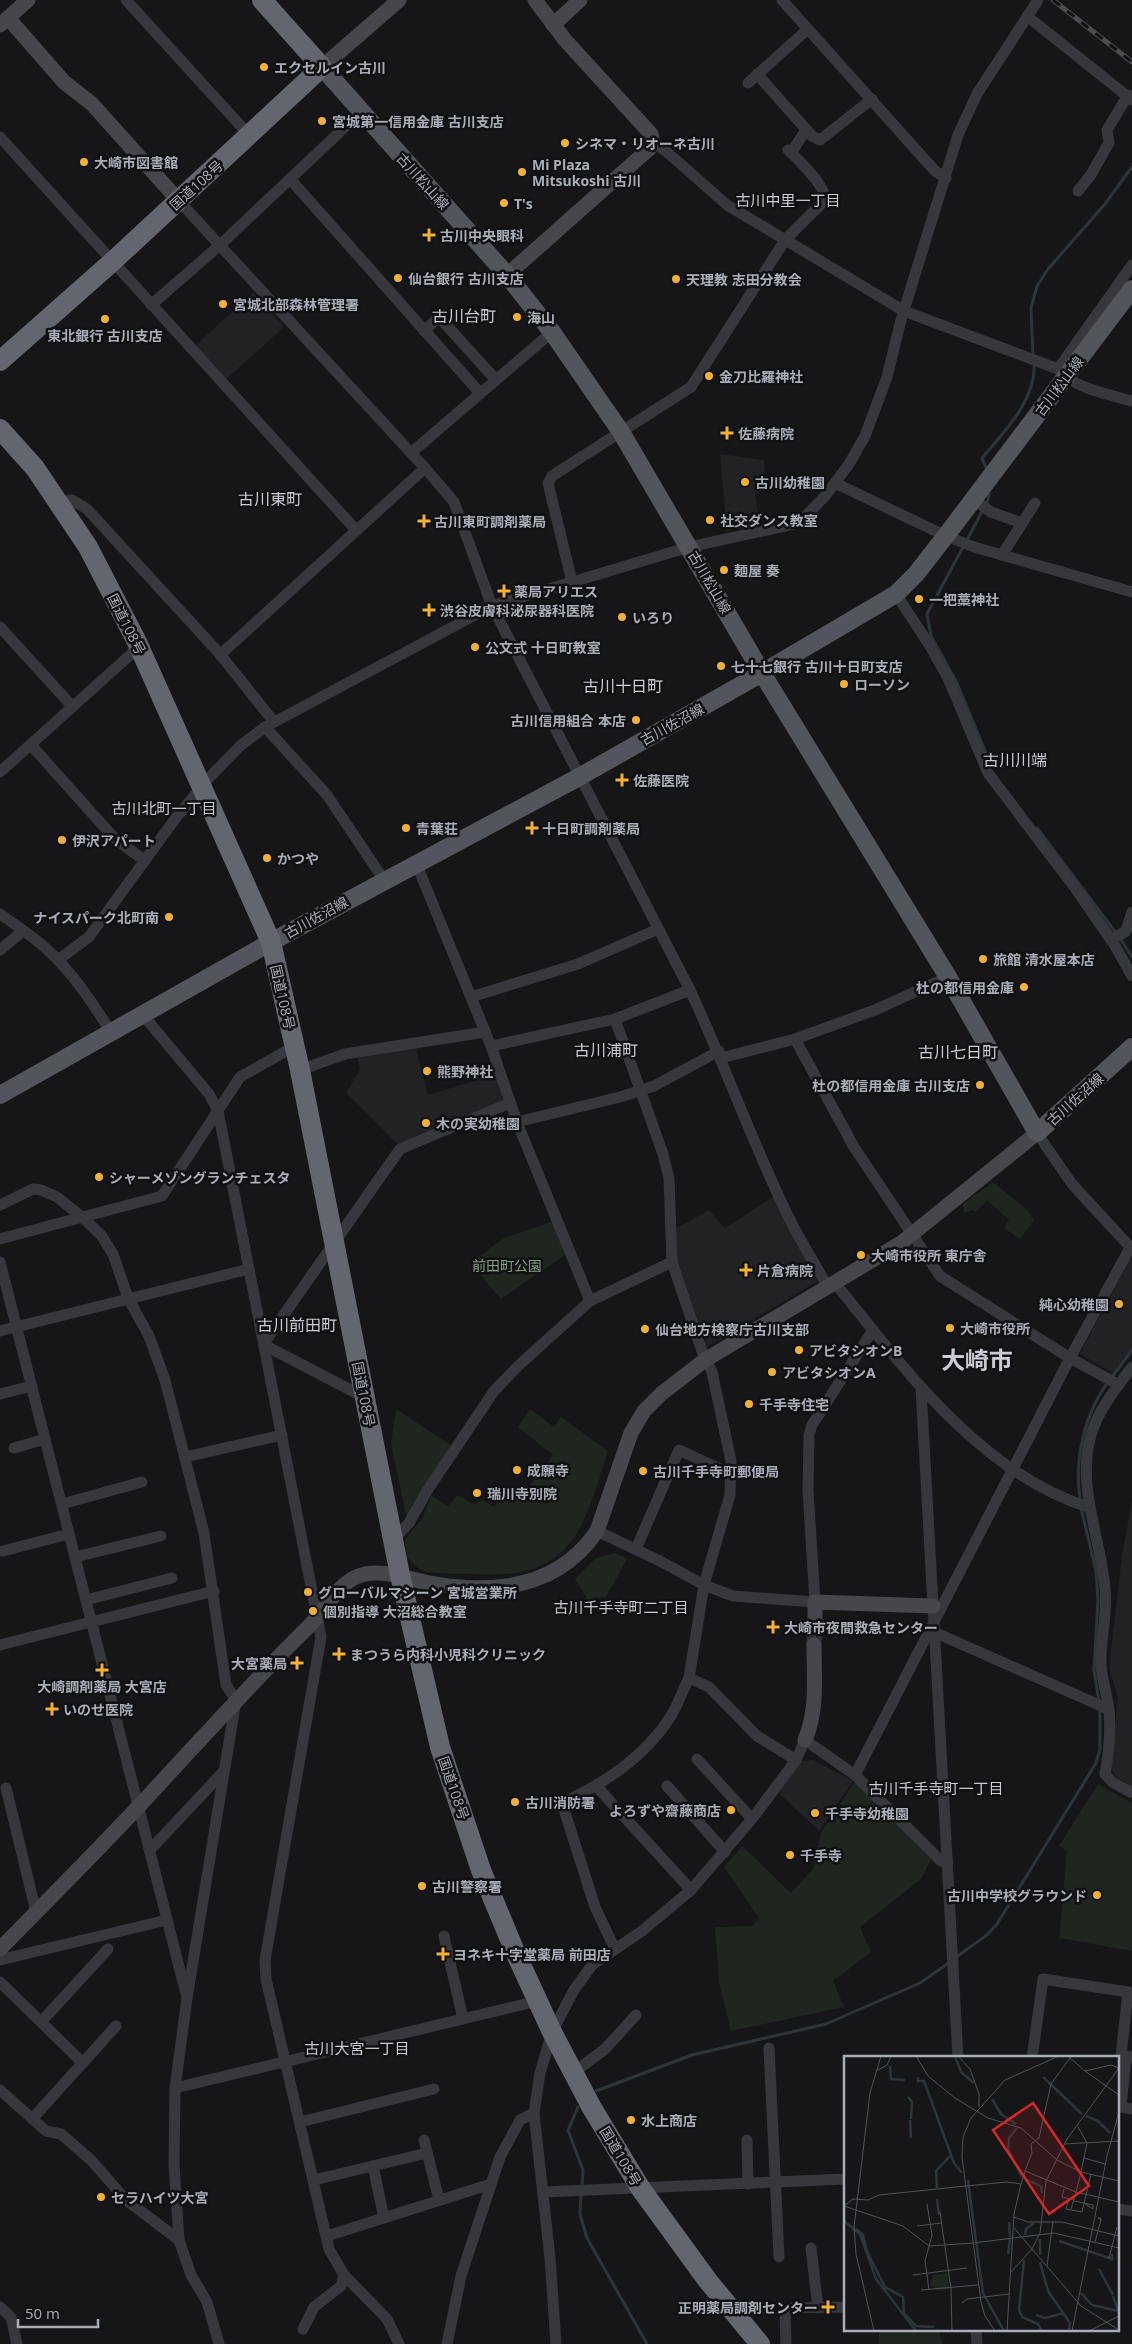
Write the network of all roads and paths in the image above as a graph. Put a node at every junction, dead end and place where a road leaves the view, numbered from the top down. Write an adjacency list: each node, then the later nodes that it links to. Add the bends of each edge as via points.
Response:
1 (28, 0): 10 (street)
2 (126, 0): 20 (street)
3 (262, 0): 13 (highway)
4 (400, 0): 13 (street)
5 (535, 0): 11 (street)
6 (580, 0): 11 (street)
7 (782, 0): 12 (street)
8 (1038, 0): 9 (street)
9 (1027, 16): 16 (street); 23 (street, via 977,94 958,135)
10 (4, 22): 26 (street, via 64,82 92,104)
11 (553, 25): 22 (street, via 651,134)
12 (808, 29): 14 (street); 17 (street)
13 (322, 68): 18 (main road, 古川松山線); 20 (highway, 国道108号)
14 (757, 74): 15 (street); 19 (street)
15 (748, 83)
16 (1130, 98): 25 (street, via 1107,130 1109,143)
17 (872, 99): 19 (street, via 820,140); 23 (street, via 935,171)
18 (362, 111): 24 (street); 31 (main road, 古川松山線)
19 (806, 130): 27 (street, via 790,151 816,180 825,200)
20 (250, 136): 26 (highway, 国道108号)
21 (0, 137): 29 (street)
22 (653, 142): 27 (street, via 727,205); 31 (street)
23 (946, 178): 34 (street)
24 (290, 179): 28 (street); 35 (street)
25 (1078, 190)
26 (179, 200): 28 (street); 29 (highway, 国道108号)
27 (786, 240): 34 (street); 43 (street, via 691,387)
28 (220, 245): 33 (street); 44 (street)
29 (112, 262): 33 (street); 37 (highway, 国道108号)
30 (1132, 265): 38 (street)
31 (507, 276): 36 (main road, 古川松山線)
32 (1132, 289): 38 (main road, 古川松山線)
33 (151, 304): 51 (street)
34 (904, 311): 38 (street, via 1026,356); 46 (street, via 865,436)
35 (424, 331): 39 (street, via 439,317); 40 (street)
36 (552, 332): 39 (street); 43 (main road, 古川松山線)
37 (0, 361)
38 (1061, 373): 41 (street); 47 (main road, 古川松山線)
39 (496, 380): 40 (street)
40 (480, 393): 44 (street)
41 (1132, 401)
42 (0, 429): 48 (highway, 国道108号, via 35,468)
43 (621, 432): 53 (main road, 古川松山線); 55 (street, via 552,476 548,483)
44 (412, 453): 45 (street)
45 (425, 468): 51 (street); 58 (street, via 454,502)
46 (835, 483): 52 (street); 53 (street, via 800,523)
47 (976, 501): 50 (street, via 991,512); 52 (main road, 古川松山線)
48 (58, 502): 60 (highway, 国道108号, via 88,547); 61 (street, via 72,500 87,509)
49 (1035, 503): 50 (street)
50 (1022, 523): 54 (street)
51 (356, 530): 61 (street)
52 (952, 539): 54 (street); 57 (main road, 古川松山線)
53 (689, 547): 55 (street); 62 (main road, 古川松山線)
54 (1002, 555): 56 (street)
55 (572, 582): 58 (street)
56 (1132, 592)
57 (896, 594): 62 (main road, 古川松山線); 76 (street, via 948,678 988,773)
58 (492, 606): 64 (street); 67 (street)
59 (0, 627): 63 (street)
60 (139, 647): 63 (street); 68 (highway, 国道108号)
61 (220, 655): 64 (street)
62 (762, 673): 67 (main road, 古川佐沼線); 81 (main road, 古川佐沼線)
63 (72, 706): 65 (street)
64 (269, 724): 68 (street, via 240,746); 71 (street, via 327,795)
65 (30, 745): 66 (street); 69 (street, via 115,839)
66 (0, 772)
67 (581, 776): 70 (main road, 古川佐沼線); 74 (street)
68 (202, 787): 69 (street); 77 (highway, 国道108号)
69 (144, 860): 79 (street, via 89,937)
70 (416, 863): 71 (main road, 古川佐沼線); 83 (street)
71 (384, 880): 77 (main road, 古川佐沼線)
72 (1132, 912): 76 (street, via 1126,931)
73 (0, 914): 75 (street)
74 (658, 929): 82 (street); 83 (street, via 578,964)
75 (23, 931): 78 (street); 79 (street)
76 (1116, 937): 80 (street)
77 (271, 942): 84 (main road, 古川佐沼線); 89 (highway, 国道108号)
78 (0, 950)
79 (58, 960): 86 (street)
80 (1132, 976)
81 (948, 977): 88 (street, via 875,1010); 99 (main road, 古川佐沼線)
82 (690, 990): 85 (street); 92 (street)
83 (471, 997): 87 (street)
84 (143, 1015): 86 (main road, 古川佐沼線); 97 (street, via 209,1094)
85 (615, 1019): 90 (street); 94 (street)
86 (112, 1032): 95 (main road, 古川佐沼線)
87 (485, 1032): 90 (street); 93 (street, via 345,1054)
88 (795, 1039): 92 (street); 102 (street, via 854,1146)
89 (295, 1046): 93 (highway, 国道108号); 97 (street, via 240,1077)
90 (491, 1046): 96 (street)
91 (1132, 1047): 99 (main road, 古川佐沼線)
92 (720, 1054): 94 (street); 109 (street, via 754,1141 793,1224)
93 (300, 1070): 104 (highway, 国道108号)
94 (642, 1091): 98 (street); 107 (street, via 668,1178)
95 (0, 1095)
96 (510, 1103): 98 (street); 104 (street, via 400,1149)
97 (218, 1111): 101 (street, via 162,1196); 108 (street)
98 (517, 1122): 111 (street)
99 (1037, 1133): 102 (street); 105 (street, via 1072,1184)
100 (0, 1205): 101 (street, via 34,1189 41,1190 57,1197)
101 (82, 1217): 103 (street); 110 (street, via 101,1235 113,1254)
102 (913, 1234): 109 (street); 116 (street, via 940,1276)
103 (0, 1239)
104 (334, 1243): 115 (street); 123 (highway, 国道108号)
105 (1131, 1248): 116 (street)
106 (0, 1262): 112 (street)
107 (672, 1262): 111 (street); 117 (street)
108 (249, 1270): 110 (street); 115 (street)
109 (831, 1285): 114 (street); 117 (street)
110 (128, 1298): 112 (street); 127 (street, via 149,1336 162,1371)
111 (590, 1301): 136 (street, via 494,1391 409,1523)
112 (16, 1326): 113 (street); 120 (street)
113 (0, 1330)
114 (873, 1330): 121 (street); 145 (street, via 812,1425 809,1435 808,1490)
115 (264, 1344): 123 (street); 124 (street)
116 (1070, 1358): 119 (street); 128 (street)
117 (705, 1360): 129 (street, via 712,1372 732,1461); 133 (street, via 660,1394 630,1433)
118 (1132, 1366): 119 (street)
119 (1112, 1382): 132 (street, via 1091,1434)
120 (32, 1386): 122 (street); 125 (street)
121 (921, 1388): 128 (street, via 986,1451); 146 (street)
122 (0, 1394)
123 (364, 1396): 136 (highway, 国道108号)
124 (282, 1435): 127 (street); 147 (street)
125 (45, 1439): 126 (street); 131 (street)
126 (14, 1448)
127 (185, 1457): 143 (street, via 204,1532)
128 (1013, 1470): 132 (street); 150 (street)
129 (731, 1474): 137 (street, via 679,1450); 142 (street, via 730,1495)
130 (142, 1482): 131 (street)
131 (62, 1504): 134 (street)
132 (1083, 1505): 155 (street, via 1099,1548 1106,1590)
133 (597, 1531): 137 (street); 140 (street, via 565,1565 533,1582 484,1587 424,1582)
134 (69, 1534): 138 (street); 139 (street)
135 (161, 1536): 139 (street)
136 (394, 1540): 140 (highway, 国道108号)
137 (636, 1549): 142 (street)
138 (3, 1551)
139 (75, 1557): 144 (street)
140 (400, 1575): 147 (street, via 357,1576 344,1585); 180 (highway, 国道108号, via 440,1747 481,1870)
141 (172, 1578): 144 (street)
142 (704, 1585): 145 (street, via 733,1596); 153 (street)
143 (214, 1591): 148 (street); 154 (street, via 226,1685)
144 (86, 1600): 148 (street)
145 (815, 1602): 146 (street); 149 (street)
146 (933, 1606): 150 (street)
147 (318, 1616): 154 (street); 190 (street, via 321,1637 265,1960 266,1979)
148 (92, 1622): 151 (street); 165 (street)
149 (815, 1624)
150 (934, 1628): 155 (street); 160 (street); 169 (street)
151 (0, 1645)
152 (814, 1645): 156 (street, via 814,1706)
153 (689, 1678): 158 (street, via 708,1687 757,1736); 161 (street, via 671,1716 641,1753)
154 (236, 1700): 159 (street); 165 (street)
155 (1101, 1706): 164 (street, via 1110,1744 1105,1774 1112,1782)
156 (805, 1740): 158 (street); 160 (street)
157 (697, 1759): 166 (street)
158 (796, 1760): 166 (street)
159 (224, 1771): 167 (street); 179 (street)
160 (855, 1775): 169 (street, via 941,1861)
161 (598, 1786): 170 (street); 176 (street, via 562,1803 595,1907)
162 (667, 1786): 168 (street)
163 (6, 1788): 171 (street)
164 (1132, 1793)
165 (139, 1806): 167 (street); 171 (street)
166 (752, 1819): 168 (street)
167 (150, 1850): 172 (street)
168 (725, 1852): 170 (street)
169 (948, 1863): 187 (street)
170 (691, 1890): 176 (street)
171 (36, 1912): 174 (street)
172 (167, 1920): 177 (street); 179 (street)
173 (444, 1936): 182 (street)
174 (0, 1949)
175 (108, 1949): 183 (street)
176 (615, 1949): 185 (street, via 592,1965 574,1990)
177 (0, 1960)
178 (0, 1982): 183 (street)
179 (187, 1998): 193 (street)
180 (538, 2001): 182 (street); 185 (highway, 国道108号)
181 (636, 2015): 192 (street, via 605,2049)
182 (463, 2019): 190 (street)
183 (41, 2022): 191 (street)
184 (116, 2026): 191 (street)
185 (552, 2032): 192 (highway, 国道108号); 197 (street, via 540,2073)
186 (769, 2048): 206 (street)
187 (958, 2056)
188 (1032, 2056): 189 (street, via 1043,1979 1128,1992 1121,2056)
189 (1129, 2057): 196 (street, via 1121,2107)
190 (286, 2061): 193 (street); 199 (street)
191 (83, 2063): 198 (street)
192 (573, 2073): 209 (highway, 国道108号)
193 (175, 2088): 214 (street)
194 (434, 2089): 199 (street)
195 (0, 2090): 198 (street)
196 (1132, 2109)
197 (534, 2113): 207 (street, via 520,2120 500,2158); 210 (street)
198 (32, 2119): 214 (street, via 46,2131 61,2134 91,2160 126,2200)
199 (300, 2122): 205 (street)
200 (424, 2140): 202 (street)
201 (747, 2140): 208 (street)
202 (427, 2153): 203 (street); 211 (street)
203 (373, 2166): 205 (street); 212 (street)
204 (844, 2178): 206 (street)
205 (314, 2180): 213 (street)
206 (776, 2182): 208 (street); 216 (street)
207 (491, 2184): 211 (street); 225 (street, via 461,2276)
208 (748, 2184): 209 (street)
209 (641, 2189): 210 (street); 227 (highway, 国道108号, via 708,2281)
210 (544, 2192): 226 (street)
211 (439, 2200): 212 (street)
212 (384, 2218): 213 (street)
213 (327, 2236): 217 (street, via 329,2249)
214 (178, 2240): 223 (street, via 190,2275 207,2302)
215 (811, 2248): 220 (street)
216 (779, 2257)
217 (344, 2275): 221 (street, via 341,2286); 224 (street, via 387,2319)
218 (0, 2307): 222 (street, via 10,2317)
219 (844, 2307): 220 (street)
220 (818, 2308): 228 (street, via 790,2308 785,2314)
221 (302, 2322)
222 (17, 2344)
223 (219, 2344)
224 (399, 2344)
225 (447, 2344)
226 (556, 2344)
227 (760, 2344)
228 (786, 2344)

